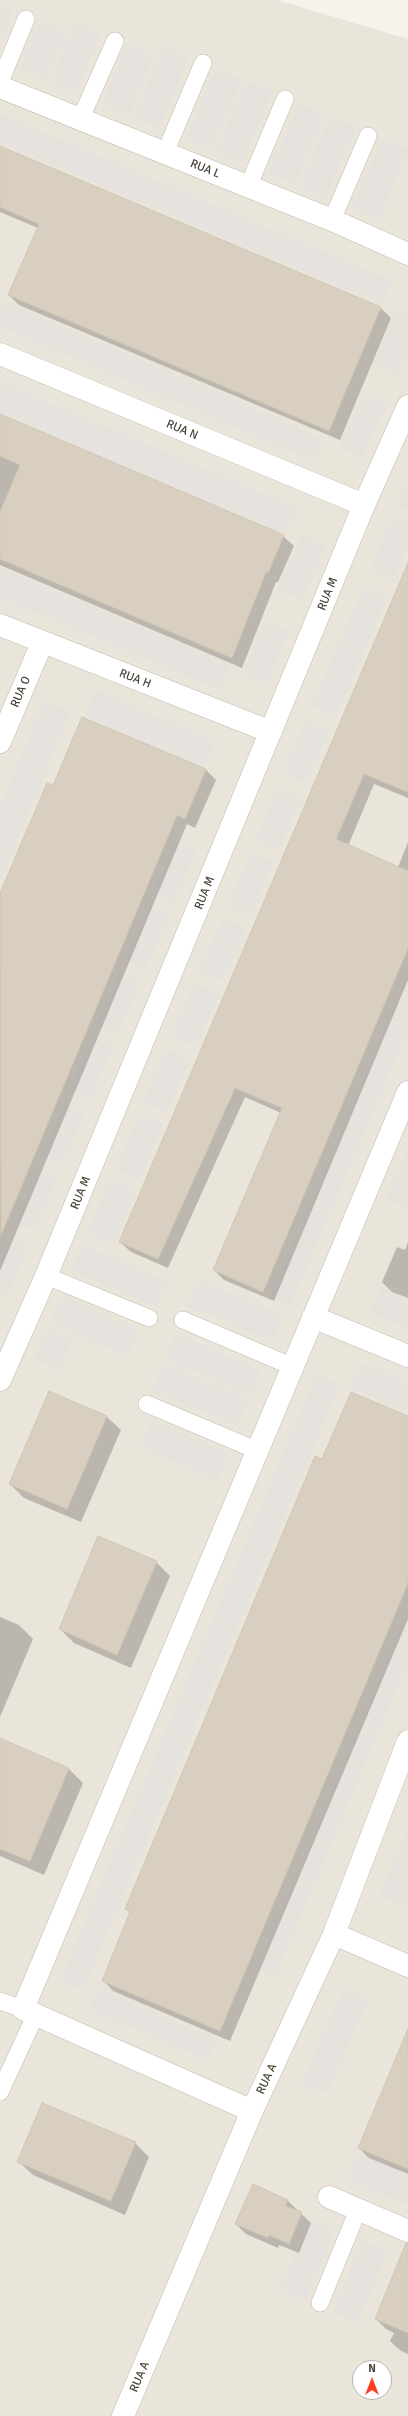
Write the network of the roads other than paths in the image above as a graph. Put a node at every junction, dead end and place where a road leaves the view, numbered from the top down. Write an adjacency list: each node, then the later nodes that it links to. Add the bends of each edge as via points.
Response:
1 (26, 19): 4 (lane)
2 (114, 41): 7 (lane)
3 (203, 63): 9 (lane)
4 (0, 82)
5 (0, 87): 7 (street, RUA L)
6 (285, 99): 10 (lane)
7 (80, 120): 9 (street, RUA L)
8 (368, 136): 11 (lane)
9 (165, 153): 10 (street, RUA L)
10 (248, 187): 11 (street, RUA L)
11 (332, 220): 12 (street, RUA L)
12 (408, 254)
13 (0, 354): 15 (street, RUA N)
14 (408, 406): 15 (street, RUA M)
15 (364, 506): 18 (street, RUA M)
16 (0, 625): 17 (street, RUA H)
17 (42, 643): 18 (street, RUA H); 19 (street, RUA O)
18 (271, 732): 21 (street, RUA M)
19 (0, 742)
20 (408, 1092): 22 (street)
21 (46, 1276): 23 (lane); 27 (street, RUA M)
22 (313, 1317): 25 (street); 26 (street)
23 (149, 1318)
24 (183, 1320): 26 (lane)
25 (408, 1356)
26 (291, 1366): 29 (street)
27 (0, 1380)
28 (148, 1404): 29 (lane)
29 (256, 1450): 34 (street)
30 (408, 1741): 31 (street, RUA A)
31 (334, 1934): 32 (street); 36 (street, RUA A)
32 (408, 1966)
33 (0, 2001): 34 (lane)
34 (29, 2011): 35 (lane); 36 (street)
35 (0, 2092)
36 (252, 2111): 41 (street, RUA A)
37 (329, 2197): 38 (street)
38 (358, 2210): 39 (street); 40 (lane)
39 (408, 2231)
40 (320, 2304)
41 (123, 2416)

